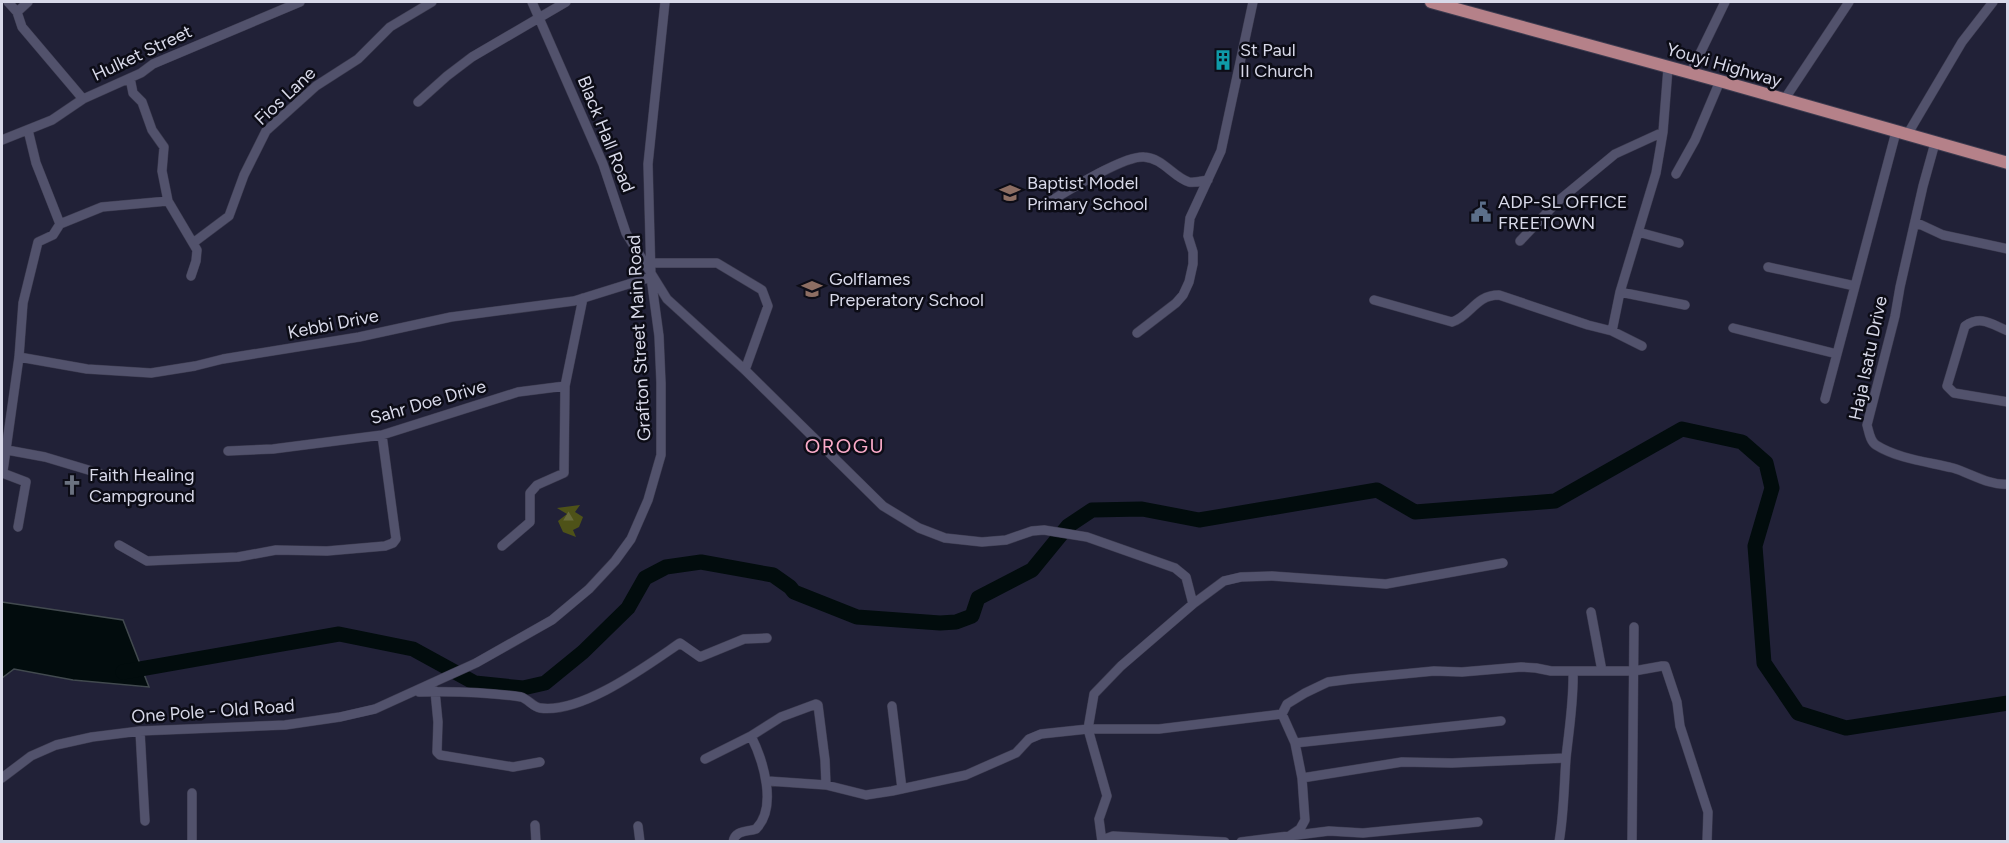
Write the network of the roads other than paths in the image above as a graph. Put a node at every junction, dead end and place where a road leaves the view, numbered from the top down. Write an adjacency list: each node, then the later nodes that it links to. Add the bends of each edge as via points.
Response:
1 (8, 2): 13 (street)
2 (28, 2): 13 (street)
3 (300, 2): 17 (street, Hulket Street, via 179,52)
4 (432, 2): 36 (street, Fios Lane, via 390,27 358,59 316,86 266,131 229,216)
5 (532, 2): 14 (street, Black Hall Road)
6 (566, 2): 14 (street)
7 (665, 2): 39 (street, Grafton Street Main Road, via 648,164)
8 (1253, 2): 29 (street, via 1221,151)
9 (1431, 2): 15 (main road, Youyi Highway)
10 (1725, 2): 16 (street)
11 (1849, 2): 20 (street)
12 (1993, 2): 24 (street)
13 (17, 12): 19 (street, via 22,27)
14 (539, 17): 21 (street, via 472,57); 42 (street, Black Hall Road, via 603,164 626,233)
15 (1668, 68): 16 (main road, Youyi Highway); 23 (street)
16 (1690, 74): 18 (main road, Youyi Highway)
17 (130, 78): 19 (street, Hulket Street); 30 (street, via 133,93 142,102 152,130 164,147 162,171)
18 (1720, 81): 20 (main road, Youyi Highway); 28 (street)
19 (83, 99): 22 (street, Hulket Street, via 52,120)
20 (1784, 100): 24 (main road, Youyi Highway)
21 (418, 102)
22 (28, 130): 25 (street, Hulket Street); 33 (street, via 36,163)
23 (1663, 132): 34 (street, via 1656,173); 35 (street, via 1615,154 1557,202)
24 (1901, 133): 26 (main road, Youyi Highway); 43 (street)
25 (2, 140)
26 (1935, 143): 27 (main road, Youyi Highway); 32 (street, Haja Isatu Drive)
27 (2007, 163)
28 (1676, 174)
29 (1208, 180): 31 (street, via 1186,181 1160,162 1144,157 1094,176); 51 (street, via 1187,229 1193,264 1186,288 1176,303)
30 (168, 201): 33 (street, via 102,207); 36 (street)
31 (1047, 203)
32 (1915, 222): 38 (street, via 1943,235); 63 (street, Haja Isatu Drive, via 1867,424 1869,435 1874,444 1886,450)
33 (60, 224): 54 (street, via 53,235 38,242 23,303)
34 (1638, 232): 37 (street); 44 (street)
35 (1520, 241)
36 (193, 243): 41 (street, via 197,250)
37 (1679, 243)
38 (2007, 249)
39 (652, 263): 42 (street, Grafton Street Main Road); 55 (street, via 717,263 762,290 768,306)
40 (1768, 267): 43 (street)
41 (191, 276)
42 (651, 277): 45 (street, Kebbi Drive); 55 (street, via 667,299); 75 (street, Grafton Street Main Road, via 659,336 661,455 631,539 589,589 552,620)
43 (1855, 286): 53 (street)
44 (1620, 292): 47 (street); 49 (street)
45 (583, 298): 54 (street, Kebbi Drive, via 451,317 152,373 87,369); 56 (street)
46 (1374, 300): 49 (street, via 1452,322 1460,320 1476,302 1499,295)
47 (1685, 305)
48 (1733, 328): 53 (street)
49 (1612, 331): 52 (street)
50 (2007, 331): 58 (street, via 1980,319 1965,326 1947,386 1954,393)
51 (1137, 333)
52 (1642, 346)
53 (1837, 354): 57 (street)
54 (19, 357): 60 (street)
55 (745, 370): 68 (street, via 883,506 919,528 945,538 982,542 1044,530 1087,537 1175,568 1186,577)
56 (565, 386): 59 (street, Sahr Doe Drive, via 518,392); 66 (street, via 564,473 537,485 530,493 530,522)
57 (1825, 399)
58 (2007, 402)
59 (382, 435): 61 (street, Sahr Doe Drive); 65 (street, via 396,539 393,543 327,551 276,550 238,557 147,561)
60 (7, 450): 62 (street); 64 (street, via 3,471 26,484)
61 (228, 451)
62 (105, 475)
63 (2007, 484)
64 (18, 527)
65 (119, 545)
66 (502, 546)
67 (1503, 563): 68 (street, via 1386,585 1241,577 1224,581)
68 (1193, 604): 79 (street, via 1094,694)
69 (1591, 612): 73 (street)
70 (1634, 627): 74 (street)
71 (767, 638): 75 (street, via 744,639 700,657 680,643 582,702 556,708 538,708 524,698)
72 (1573, 671): 73 (street); 77 (street, via 1521,667 1328,682 1287,704); 83 (street)
73 (1602, 671): 74 (street)
74 (1634, 671): 105 (street); 106 (street, via 1665,666 1708,812)
75 (433, 688): 80 (street, One Pole - Old Road, via 375,709 329,718); 85 (street, via 440,755 513,767)
76 (892, 706): 90 (street)
77 (1282, 714): 79 (street, via 1160,729); 82 (street)
78 (1501, 721): 82 (street)
79 (1088, 729): 90 (street, via 1041,734 1029,739 1016,753 966,775); 97 (street, via 1107,796 1099,819)
80 (140, 731): 86 (street, One Pole - Old Road, via 56,745 31,756); 92 (street)
81 (751, 736): 84 (street); 88 (street); 89 (street, via 788,714 818,705)
82 (1295, 743): 87 (street)
83 (1566, 758): 87 (street, via 1402,762); 104 (street)
84 (705, 759)
85 (540, 762)
86 (2, 778)
87 (1302, 778): 96 (street, via 1305,820)
88 (768, 781): 89 (street); 101 (street, via 762,823 756,829 738,832)
89 (826, 785): 90 (street, via 866,795)
90 (902, 789)
91 (192, 793): 98 (street)
92 (145, 821)
93 (1479, 822): 96 (street)
94 (535, 825): 99 (street)
95 (638, 826): 100 (street)
96 (1288, 837): 103 (street)
97 (1102, 841): 102 (street, via 1113,836)
98 (192, 842)
99 (536, 842)
100 (640, 842)
101 (733, 842)
102 (1225, 842)
103 (1241, 842)
104 (1559, 842)
105 (1632, 842)
106 (1707, 842)

